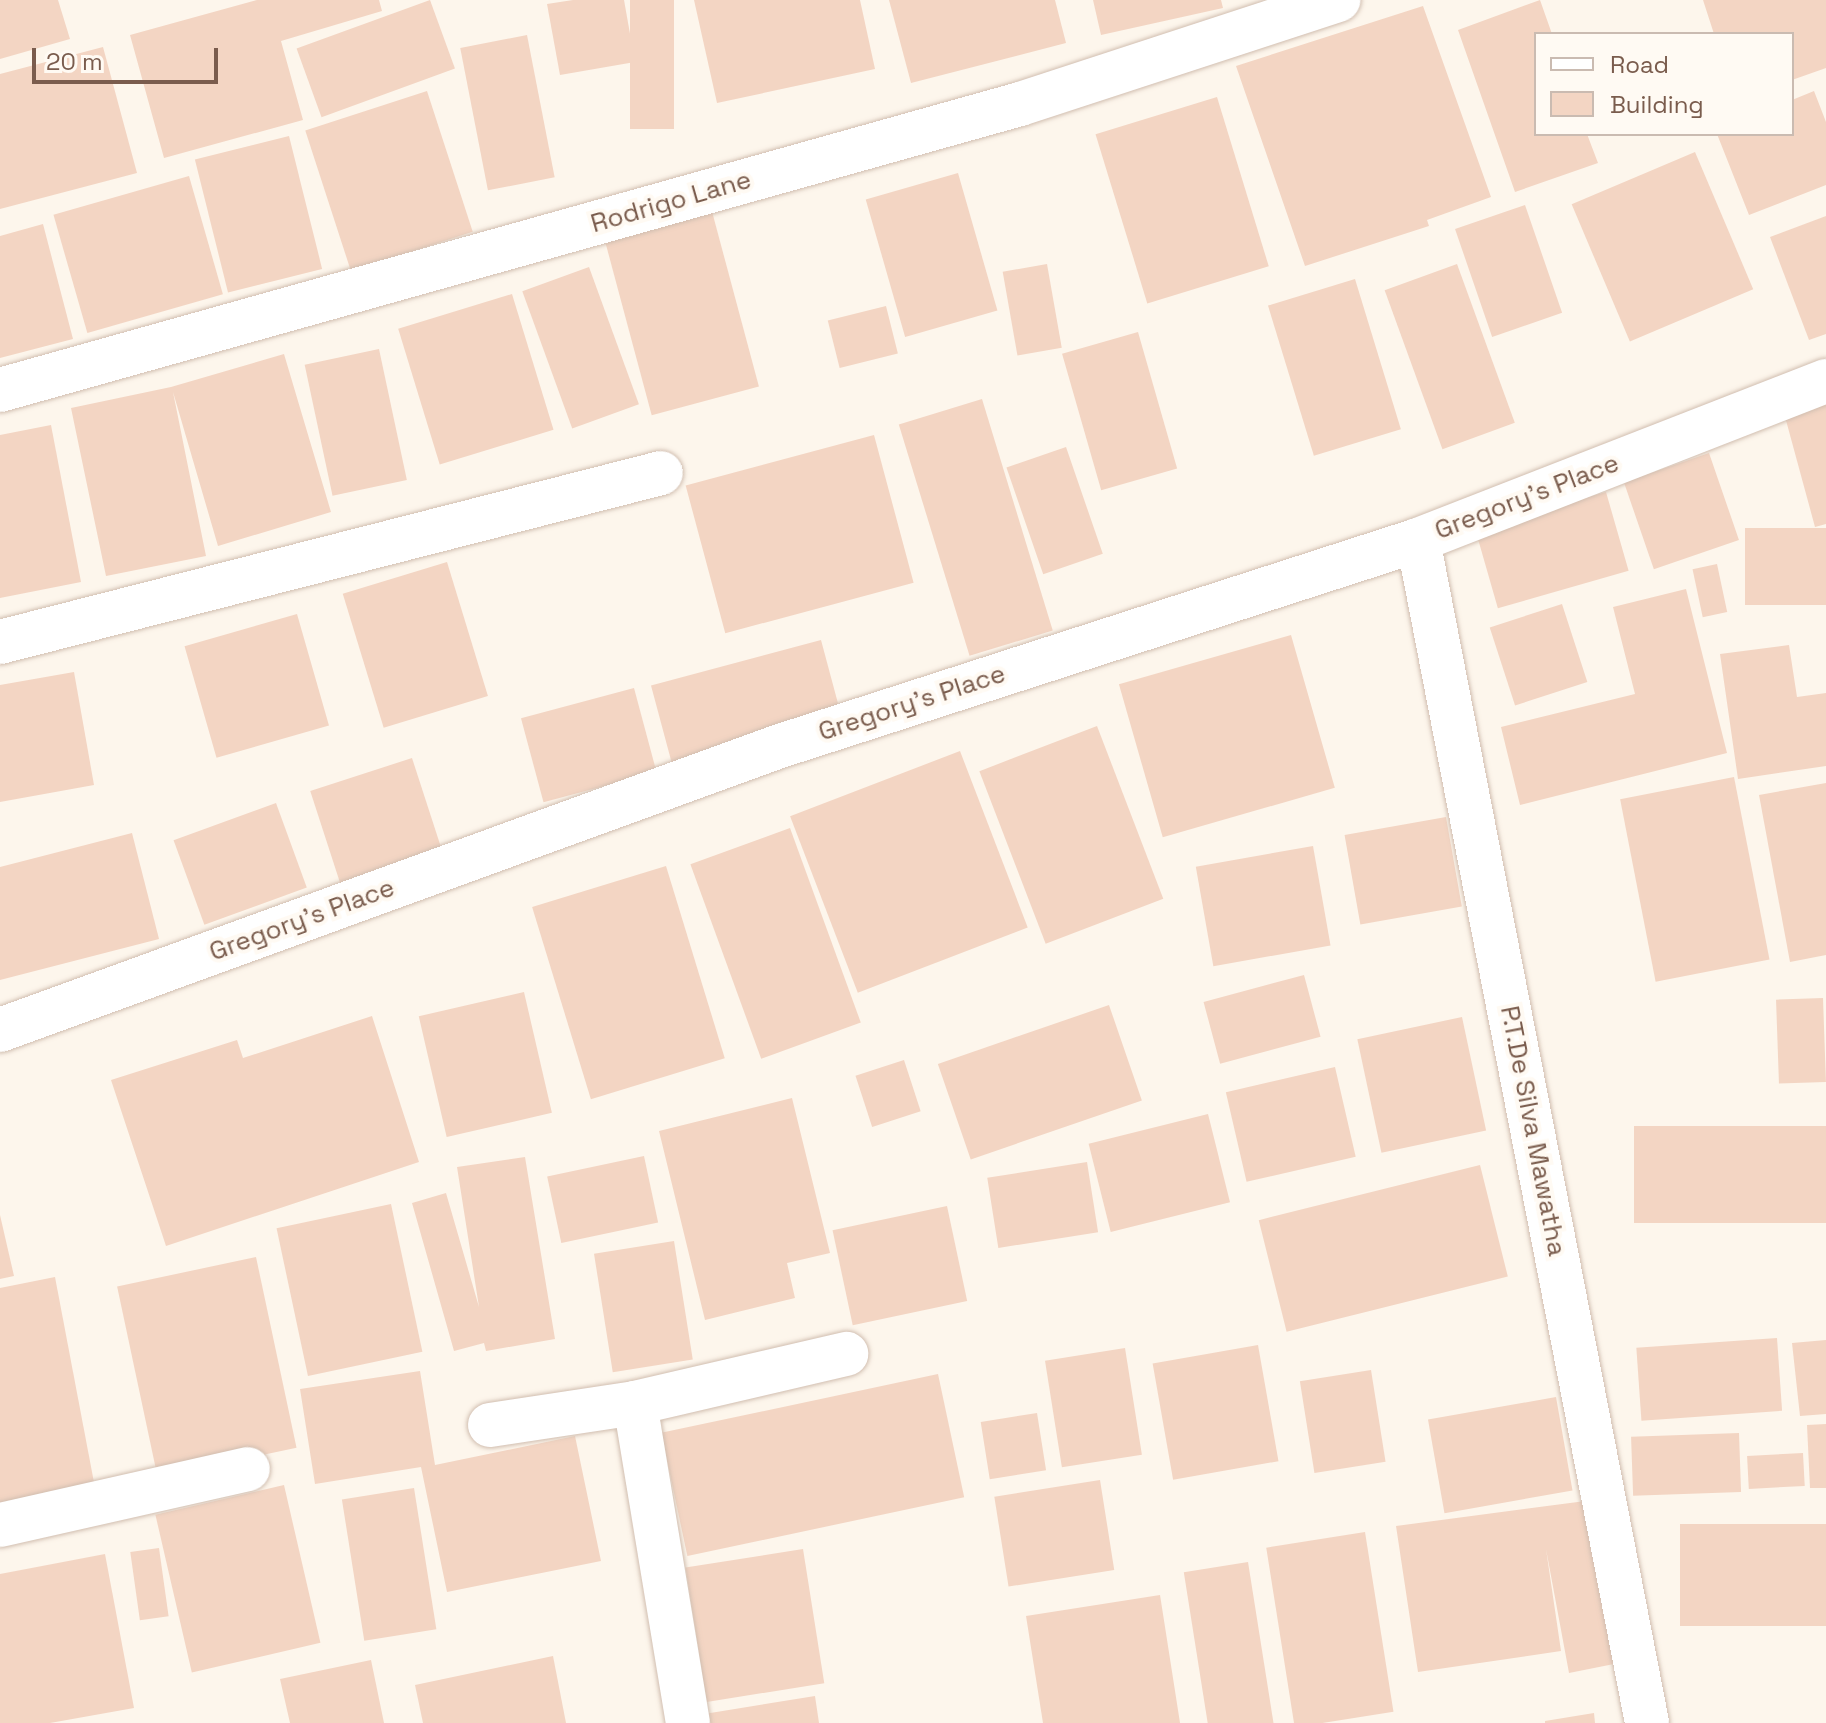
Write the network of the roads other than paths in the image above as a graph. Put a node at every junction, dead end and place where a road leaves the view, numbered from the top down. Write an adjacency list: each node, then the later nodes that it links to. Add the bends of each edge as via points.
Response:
1 (1338, 0): 3 (street, Rodrigo Lane, via 1020,104)
2 (1826, 381): 5 (street, Gregory's Place)
3 (0, 390)
4 (661, 473): 6 (street)
5 (1418, 540): 7 (street, Gregory's Place, via 780,746); 14 (street, P.T.De Silva Mawatha)
6 (0, 642)
7 (0, 1030)
8 (846, 1354): 9 (street)
9 (635, 1403): 10 (street); 13 (street)
10 (490, 1425)
11 (248, 1469): 12 (street)
12 (0, 1525)
13 (688, 1723)
14 (1647, 1723)

